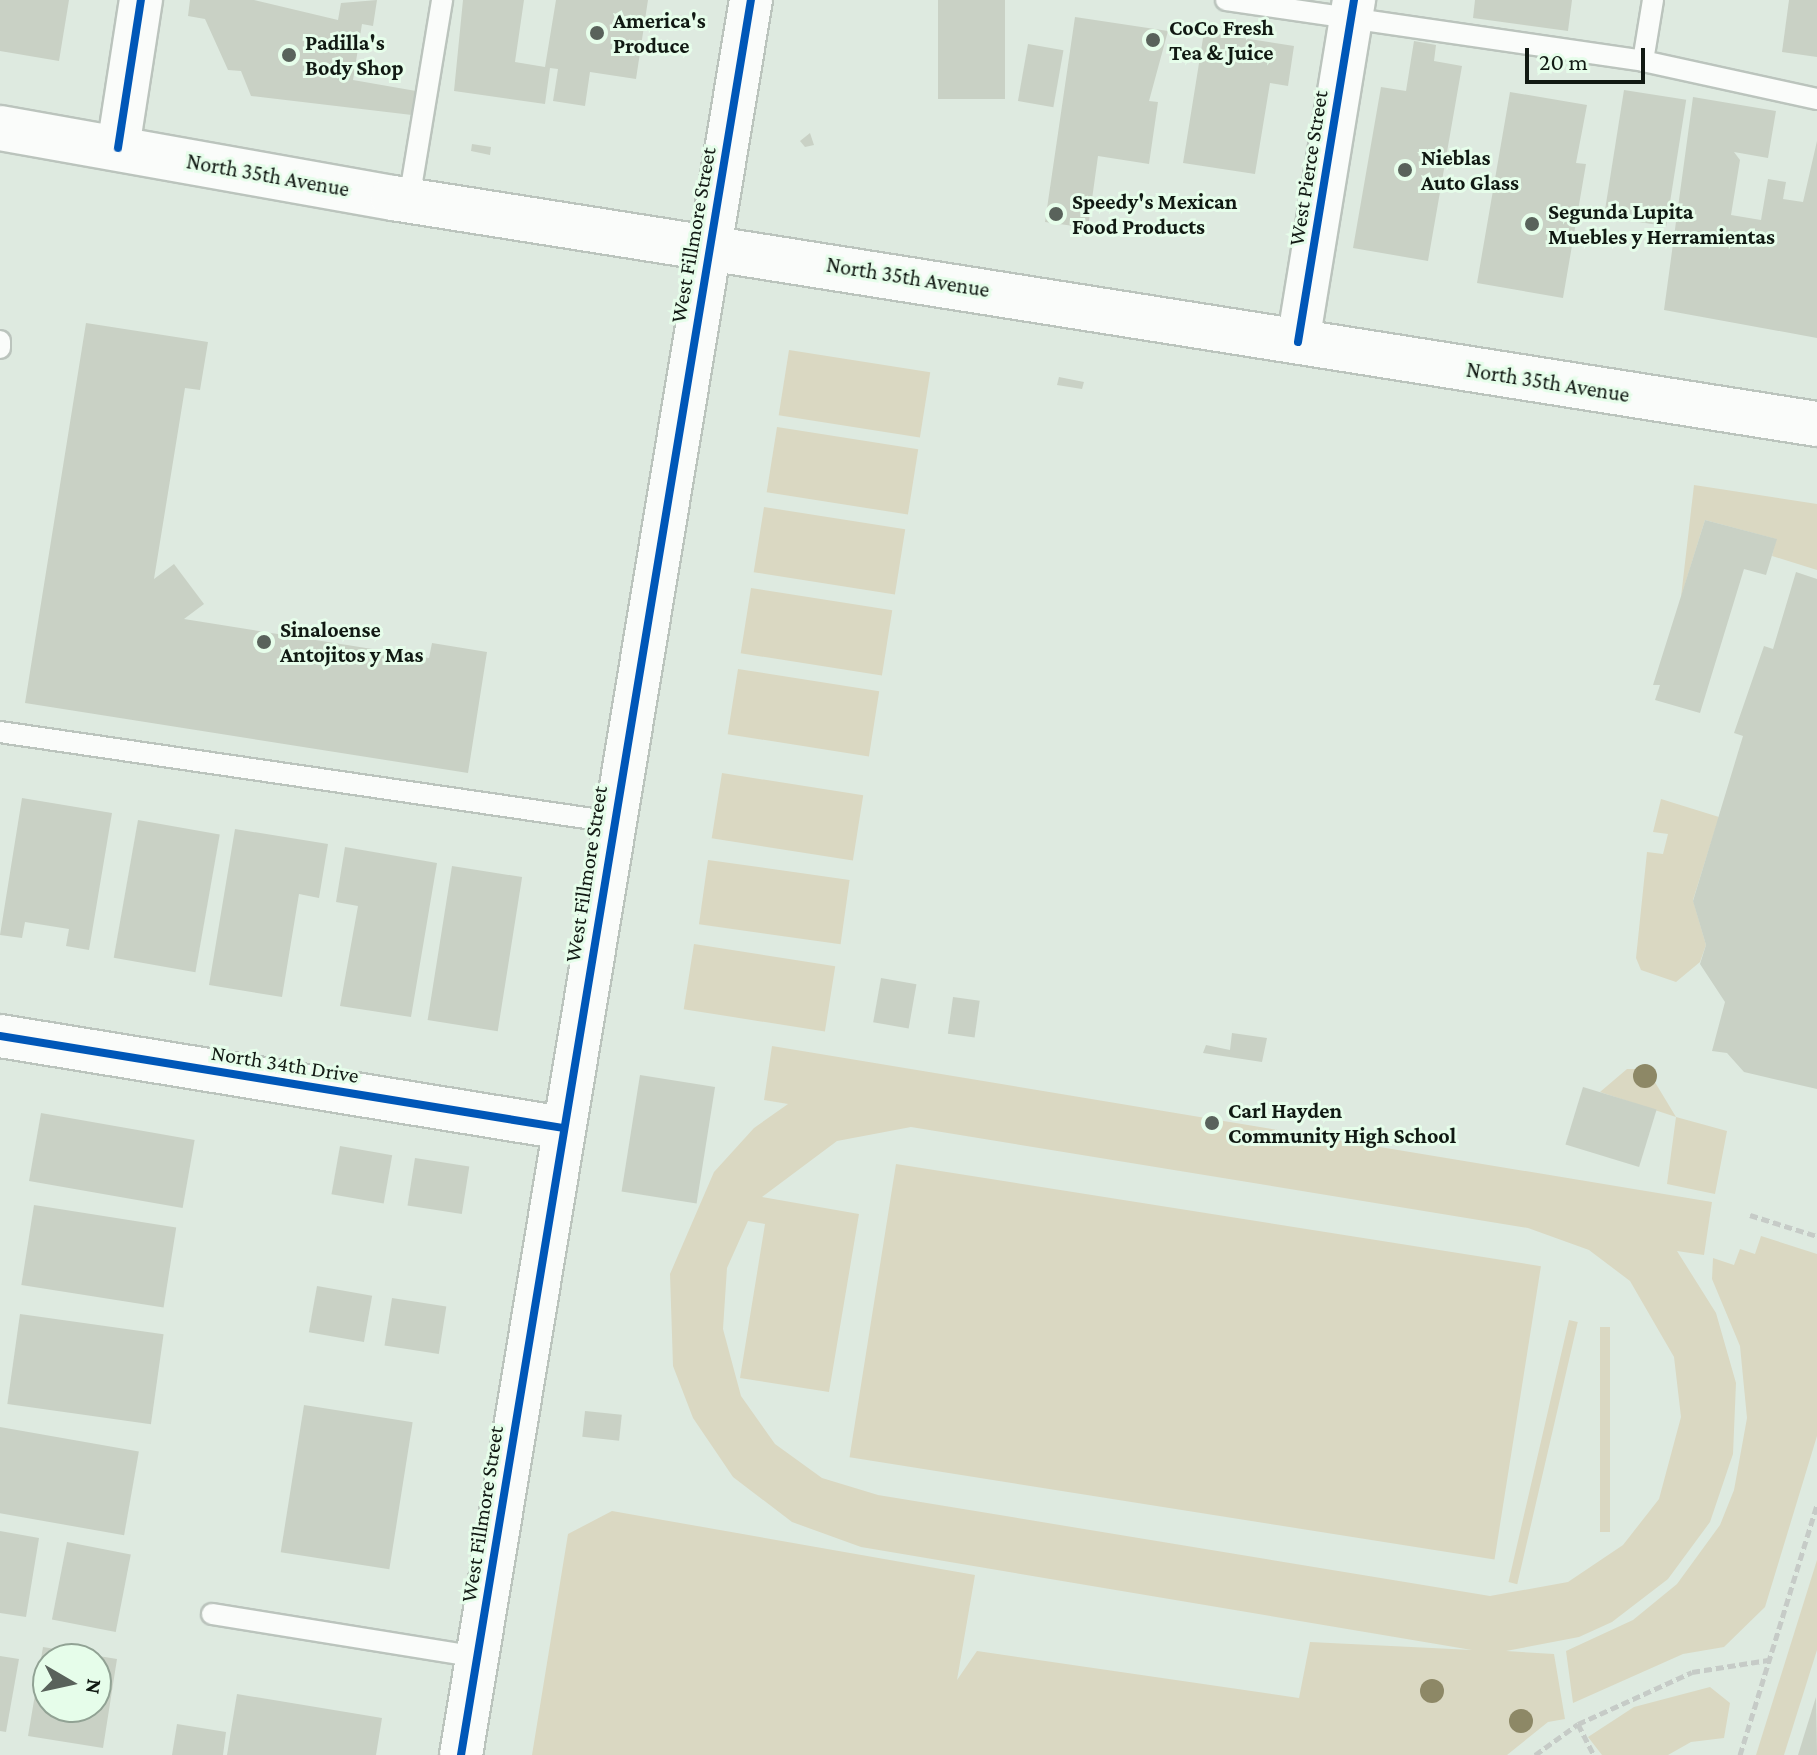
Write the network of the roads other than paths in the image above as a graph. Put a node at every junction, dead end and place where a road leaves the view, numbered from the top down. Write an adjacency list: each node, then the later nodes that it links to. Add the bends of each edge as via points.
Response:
1 (141, 0): 10 (street)
2 (442, 0): 11 (lane)
3 (751, 0): 12 (street, West Fillmore Street)
4 (1226, 0): 6 (lane)
5 (1653, 0): 7 (lane)
6 (1352, 9): 7 (lane); 14 (street, West Pierce Street)
7 (1643, 61): 8 (lane)
8 (1817, 99)
9 (0, 128): 10 (main road, North 35th Avenue)
10 (118, 148): 11 (main road, North 35th Avenue)
11 (409, 200): 12 (main road, North 35th Avenue)
12 (709, 245): 14 (main road, North 35th Avenue); 18 (street, West Fillmore Street)
13 (0, 341): 15 (lane)
14 (1298, 342): 16 (main road, North 35th Avenue)
15 (0, 348)
16 (1817, 424)
17 (0, 732): 18 (lane)
18 (613, 822): 20 (street, West Fillmore Street)
19 (0, 1036): 20 (street, North 34th Drive)
20 (563, 1128): 22 (street, West Fillmore Street)
21 (212, 1614): 22 (lane)
22 (477, 1657): 23 (street, West Fillmore Street)
23 (461, 1755)

